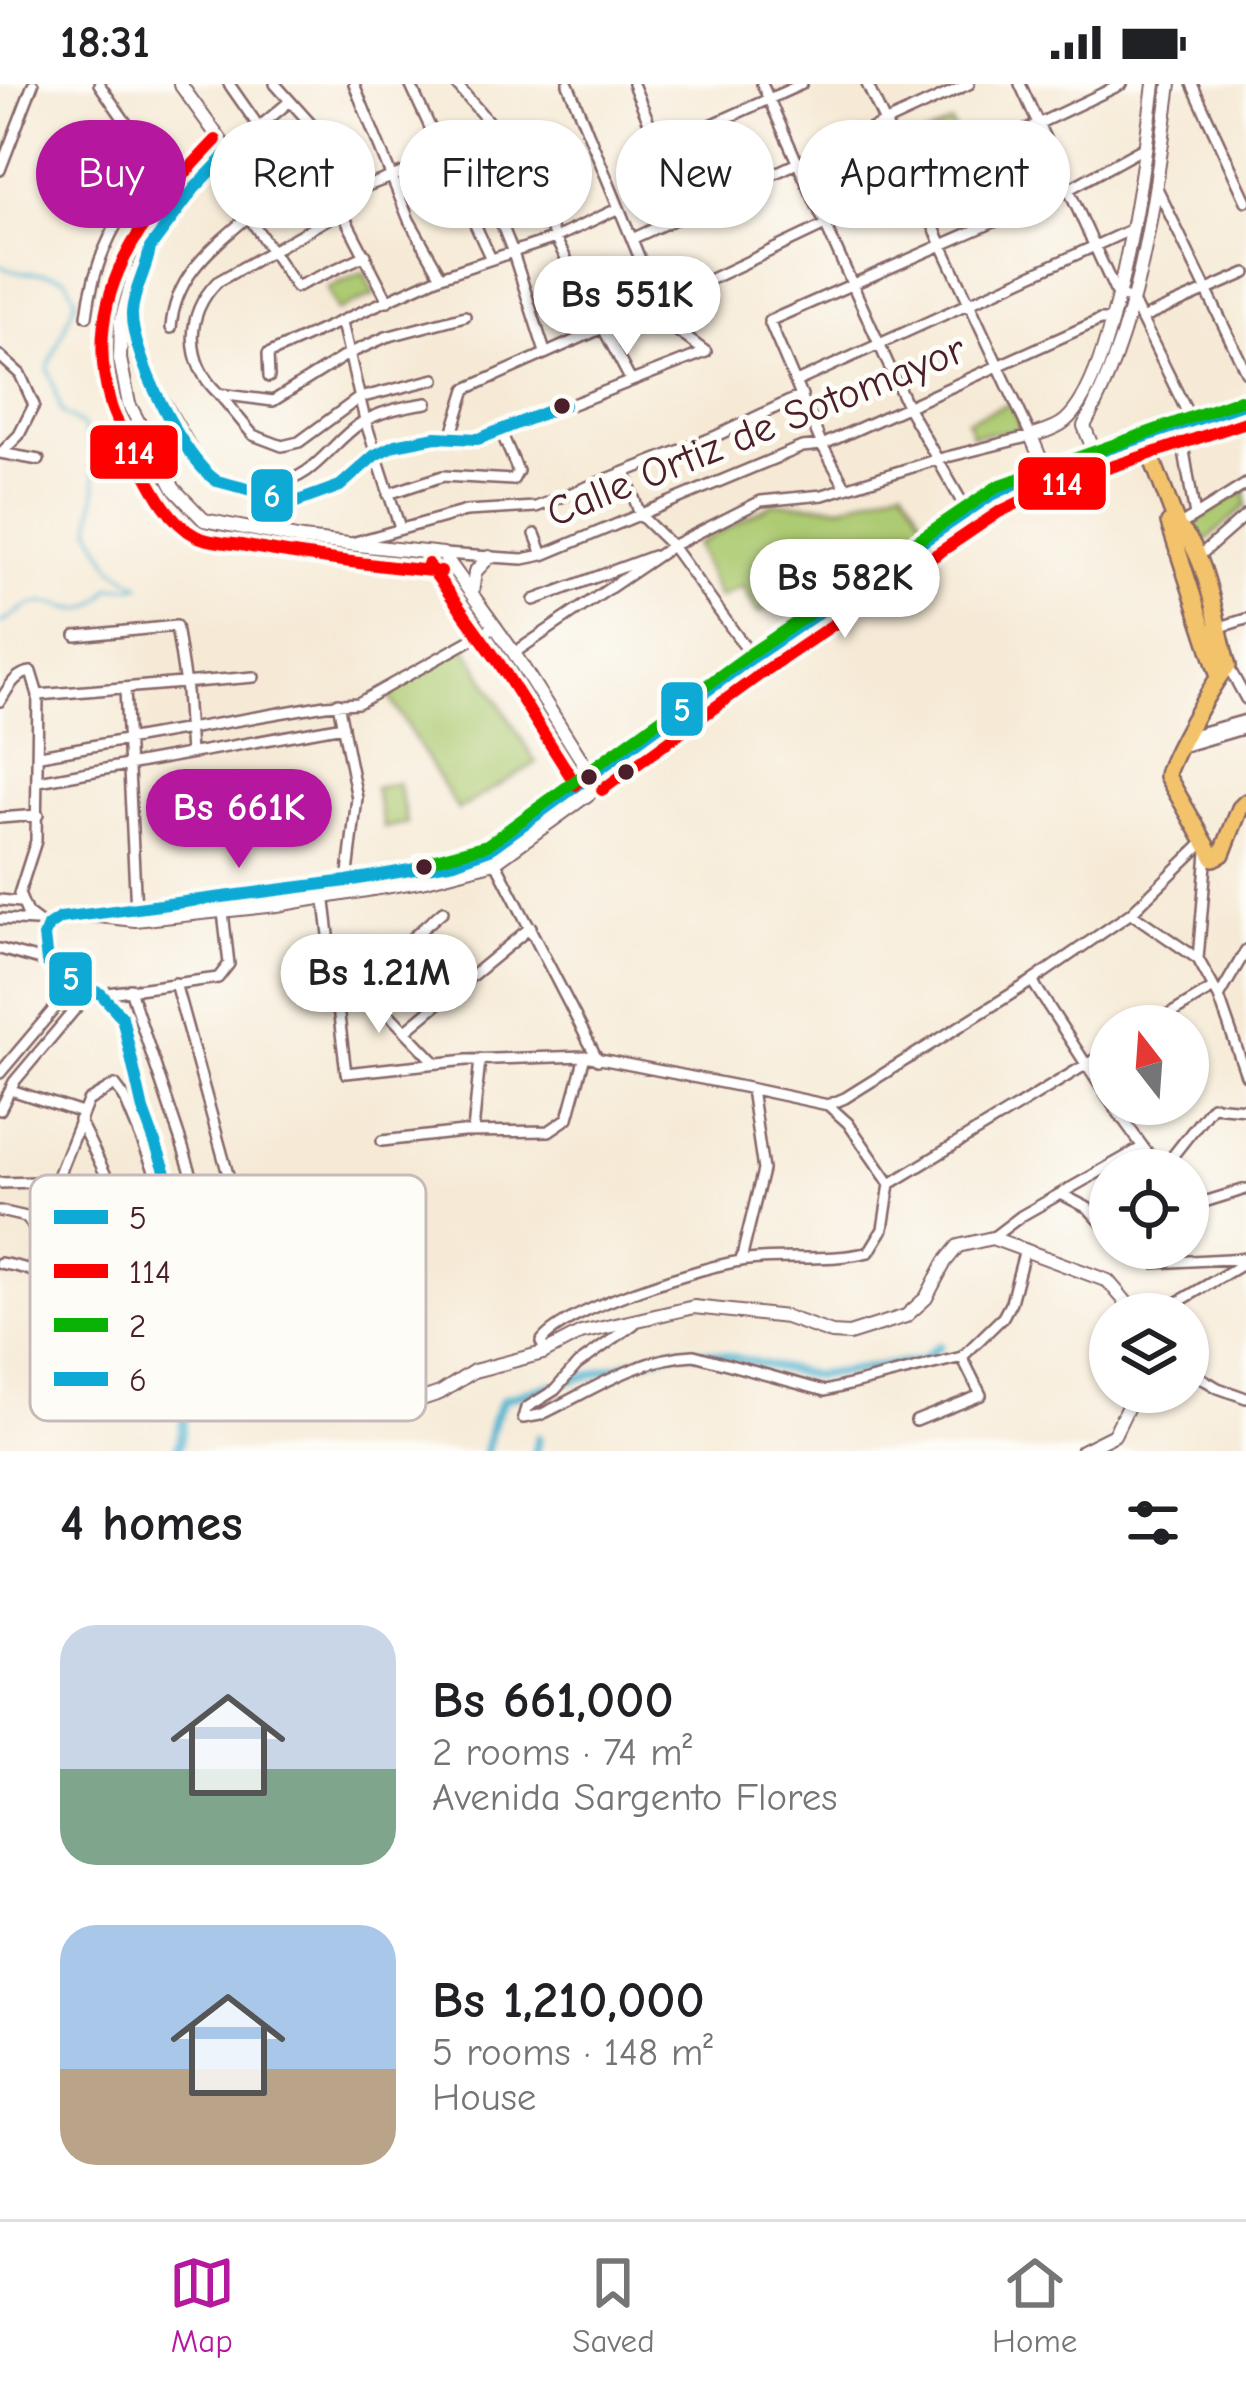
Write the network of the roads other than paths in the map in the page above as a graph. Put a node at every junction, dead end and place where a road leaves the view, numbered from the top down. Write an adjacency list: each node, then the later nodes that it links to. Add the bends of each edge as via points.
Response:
1 (32, 84): 37 (street)
2 (99, 84): 22 (street)
3 (180, 84): 34 (street)
4 (229, 84): 23 (street)
5 (275, 84): 21 (street)
6 (355, 84): 40 (street)
7 (410, 84): 26 (street)
8 (456, 84): 27 (street)
9 (568, 84): 48 (street)
10 (634, 84): 28 (street)
11 (762, 84): 20 (street)
12 (802, 84): 20 (street)
13 (867, 84): 30 (street)
14 (969, 84): 31 (street)
15 (1020, 84): 32 (street)
16 (1122, 84): 33 (street)
17 (1154, 84): 35 (street)
18 (1170, 84): 43 (street)
19 (1192, 84): 47 (street)
20 (769, 100): 29 (street); 36 (street)
21 (289, 102): 24 (street, Calle Ortiz de Sotomayor); 25 (street)
22 (125, 120)
23 (254, 120)
24 (267, 120)
25 (306, 120)
26 (426, 120)
27 (485, 120)
28 (649, 120)
29 (724, 120)
30 (884, 120)
31 (891, 120)
32 (1036, 120)
33 (1051, 120)
34 (210, 126)
35 (1147, 146): 44 (street); 64 (street)
36 (798, 161)
37 (0, 170)
38 (210, 171): 45 (street, Calle Ortiz de Sotomayor)
39 (399, 173): 40 (street)
40 (392, 176): 41 (street); 75 (street)
41 (375, 183)
42 (186, 185): 45 (street)
43 (1156, 185): 78 (street); 80 (street)
44 (1070, 188)
45 (194, 189): 69 (street, Calle Ortiz de Sotomayor)
46 (1070, 191): 68 (street)
47 (1246, 201)
48 (616, 205)
49 (616, 208): 65 (street)
50 (116, 228): 83 (street, via 90,286)
51 (236, 228): 90 (street, via 189,272)
52 (257, 228): 70 (street)
53 (312, 228): 70 (street)
54 (350, 228): 72 (street)
55 (477, 228): 73 (street)
56 (503, 228): 71 (street)
57 (551, 228): 65 (street)
58 (628, 228): 66 (street)
59 (655, 228): 66 (street)
60 (816, 228): 76 (street)
61 (826, 228): 77 (street)
62 (933, 228): 67 (street)
63 (978, 228): 67 (street)
64 (1132, 229): 68 (street); 79 (street)
65 (555, 238): 71 (street); 89 (street)
66 (634, 238): 99 (street, via 668,322 706,352)
67 (941, 244): 77 (street); 82 (street)
68 (1093, 246): 79 (street); 82 (street)
69 (150, 248): 118 (street, via 132,327 146,369 207,475 296,502 340,486); 135 (street, Calle Ortiz de Sotomayor, via 125,301 119,359 129,404 181,499 204,520)
70 (273, 250): 72 (street, via 296,286); 101 (street, via 217,282 199,308 194,360)
71 (512, 250): 73 (street); 92 (street)
72 (366, 254): 81 (street)
73 (491, 259): 75 (street)
74 (1246, 273): 78 (street)
75 (441, 276): 81 (street)
76 (709, 280)
77 (851, 284): 91 (street); 100 (street, via 770,321)
78 (1205, 290): 85 (street); 96 (street)
79 (1117, 295): 80 (street); 86 (street)
80 (1132, 300): 85 (street); 88 (street)
81 (388, 302): 87 (street)
82 (970, 302): 91 (street); 95 (street)
83 (87, 316)
84 (465, 316): 93 (street)
85 (1142, 319): 88 (street); 109 (street)
86 (1111, 320): 95 (street, Calle Ortiz de Sotomayor); 111 (street, via 1076,408 1064,423)
87 (342, 323): 93 (street); 97 (street, via 268,354)
88 (1127, 324): 117 (street, via 1084,426)
89 (605, 327): 92 (street); 99 (street)
90 (171, 328)
91 (879, 344): 100 (street); 106 (street)
92 (544, 352): 112 (street, via 466,389)
93 (348, 354): 101 (street, via 273,401); 103 (street)
94 (0, 356): 116 (street, via 20,374 34,405)
95 (1000, 366): 106 (street, Calle Ortiz de Sotomayor); 111 (street)
96 (1246, 372)
97 (268, 377)
98 (435, 379): 103 (street)
99 (631, 381): 110 (street)
100 (796, 382): 102 (street)
101 (218, 394): 103 (street, via 253,435 282,446)
102 (802, 395): 114 (street); 122 (street)
103 (359, 398): 108 (street)
104 (1246, 403): 109 (main road)
105 (427, 404): 108 (street)
106 (908, 408): 114 (street, Calle Ortiz de Sotomayor); 120 (street)
107 (1246, 417): 113 (main road)
108 (365, 420): 118 (street); 123 (street, via 307,472)
109 (1192, 422): 115 (main road)
110 (501, 432): 112 (street); 127 (street, via 518,471 513,480 443,476)
111 (1031, 436): 120 (street); 121 (street)
112 (452, 437): 118 (street, via 412,440)
113 (1182, 439): 115 (main road); 131 (street)
114 (822, 445): 126 (street); 129 (street, Calle Ortiz de Sotomayor)
115 (1143, 445): 117 (street); 124 (street); 133 (main road)
116 (1, 453): 119 (street)
117 (1095, 454): 121 (street)
118 (376, 455): 127 (street)
119 (39, 460)
120 (935, 460): 126 (street); 128 (street)
121 (1045, 470): 124 (street); 128 (street)
122 (626, 472): 129 (street); 132 (street, via 525,510 466,511)
123 (274, 483)
124 (1051, 484): 150 (street, via 1006,502)
125 (1246, 484): 131 (street)
126 (846, 488): 136 (street, via 760,501)
127 (388, 494): 132 (street)
128 (967, 511): 150 (street)
129 (640, 515): 136 (street); 138 (street, Calle Ortiz de Sotomayor)
130 (1246, 515): 141 (street)
131 (1196, 516): 133 (street)
132 (400, 528): 135 (street)
133 (1175, 529): 141 (main road); 142 (main road)
134 (535, 534): 138 (street)
135 (351, 543): 137 (street, Calle Ortiz de Sotomayor)
136 (672, 545): 139 (street); 150 (street)
137 (442, 554): 140 (street, Calle Ortiz de Sotomayor); 143 (street)
138 (542, 555): 140 (street, Calle Ortiz de Sotomayor)
139 (658, 555): 144 (street); 149 (street)
140 (489, 557): 143 (street, via 475,572)
141 (1198, 557): 142 (street); 147 (main road)
142 (1182, 564): 147 (main road)
143 (472, 594): 146 (street)
144 (534, 600)
145 (1246, 619): 147 (street)
146 (496, 626): 149 (street); 158 (street, via 358,704)
147 (1209, 631): 151 (main road)
148 (76, 636): 153 (street, via 176,626)
149 (514, 653): 168 (street)
150 (756, 663): 166 (street)
151 (1223, 670): 156 (street); 163 (main road)
152 (254, 677): 153 (street)
153 (184, 685): 154 (street); 161 (street)
154 (125, 689): 155 (street); 162 (street)
155 (38, 695): 157 (street, via 35,677 24,673); 165 (street)
156 (1246, 699)
157 (0, 701)
158 (338, 703): 160 (street); 161 (street)
159 (1246, 724): 163 (street)
160 (343, 726): 164 (street); 175 (street, via 358,812)
161 (188, 729): 162 (street); 164 (street)
162 (128, 739): 165 (street); 167 (street)
163 (1181, 742): 173 (main road, via 1167,776)
164 (190, 753): 167 (street)
165 (40, 755): 169 (street)
166 (619, 762): 168 (street); 174 (street)
167 (129, 765): 169 (street); 182 (street)
168 (591, 775): 174 (street)
169 (39, 781): 171 (street)
170 (1246, 802): 173 (main road)
171 (38, 815): 172 (street); 178 (street)
172 (0, 818)
173 (1211, 849): 183 (street); 189 (street)
174 (492, 855): 175 (street, via 426,880); 186 (street)
175 (348, 888): 176 (street)
176 (324, 891): 179 (street); 195 (street)
177 (0, 900): 178 (street)
178 (20, 902): 185 (street)
179 (240, 902): 181 (street); 182 (street)
180 (443, 911): 191 (street)
181 (224, 912): 182 (street); 194 (street, via 225,971)
182 (136, 913): 185 (street)
183 (1131, 913): 189 (street); 192 (street)
184 (0, 919): 185 (street)
185 (41, 925): 190 (street)
186 (531, 927): 200 (street); 203 (street)
187 (0, 949): 190 (street)
188 (1246, 950): 198 (street)
189 (1198, 959): 198 (street)
190 (47, 962): 193 (street)
191 (355, 979): 195 (street); 200 (street)
192 (1032, 981): 206 (street); 212 (street)
193 (76, 983): 197 (street); 208 (street)
194 (175, 983): 196 (street); 225 (street)
195 (336, 985): 205 (street, via 346,1073)
196 (130, 988): 197 (street); 224 (street)
197 (96, 992): 211 (street); 223 (street, via 122,1017)
198 (1215, 993): 199 (street); 209 (street)
199 (1191, 1005)
200 (405, 1031): 205 (street)
201 (585, 1056): 202 (street); 203 (street); 217 (street, via 568,1118 555,1129)
202 (480, 1059): 205 (street); 217 (street)
203 (598, 1060): 210 (street)
204 (1089, 1062): 206 (street)
205 (436, 1063)
206 (1084, 1065): 207 (street); 228 (street)
207 (1089, 1072)
208 (0, 1073)
209 (1246, 1075)
210 (751, 1089): 212 (street); 237 (street, via 763,1170)
211 (11, 1090): 214 (street); 215 (street)
212 (828, 1105): 228 (street)
213 (1246, 1109): 219 (street, via 1212,1106 1172,1158 1156,1163)
214 (0, 1110)
215 (81, 1116): 220 (street); 221 (street); 222 (street, via 115,1084)
216 (1127, 1125): 219 (street)
217 (473, 1132): 218 (street)
218 (382, 1142)
219 (1143, 1147): 230 (street)
220 (58, 1175)
221 (108, 1175)
222 (156, 1175)
223 (167, 1175)
224 (193, 1175)
225 (228, 1175)
226 (30, 1182): 227 (street)
227 (0, 1183)
228 (890, 1184): 237 (street, via 883,1229 869,1252)
229 (1246, 1189): 231 (street)
230 (1063, 1196): 232 (street); 235 (street)
231 (1209, 1200)
232 (1089, 1209)
233 (0, 1211): 234 (street)
234 (30, 1222)
235 (992, 1238): 236 (street); 244 (street, via 958,1246 906,1316 849,1334 694,1307)
236 (1025, 1250): 242 (street, via 1108,1281); 246 (street, via 1003,1317)
237 (741, 1260): 245 (street, via 567,1320 547,1334)
238 (1246, 1260): 239 (street); 243 (street)
239 (1209, 1261)
240 (0, 1263): 241 (street)
241 (30, 1269)
242 (1118, 1293)
243 (1192, 1293)
244 (650, 1315): 245 (street); 246 (street, via 600,1346 523,1418 675,1356 825,1390)
245 (545, 1352): 248 (street, via 474,1371)
246 (962, 1357): 251 (street, via 981,1395)
247 (1209, 1383): 249 (street)
248 (426, 1398)
249 (1246, 1398)
250 (1125, 1413): 252 (street, via 1114,1435)
251 (916, 1421)
252 (1082, 1451)

